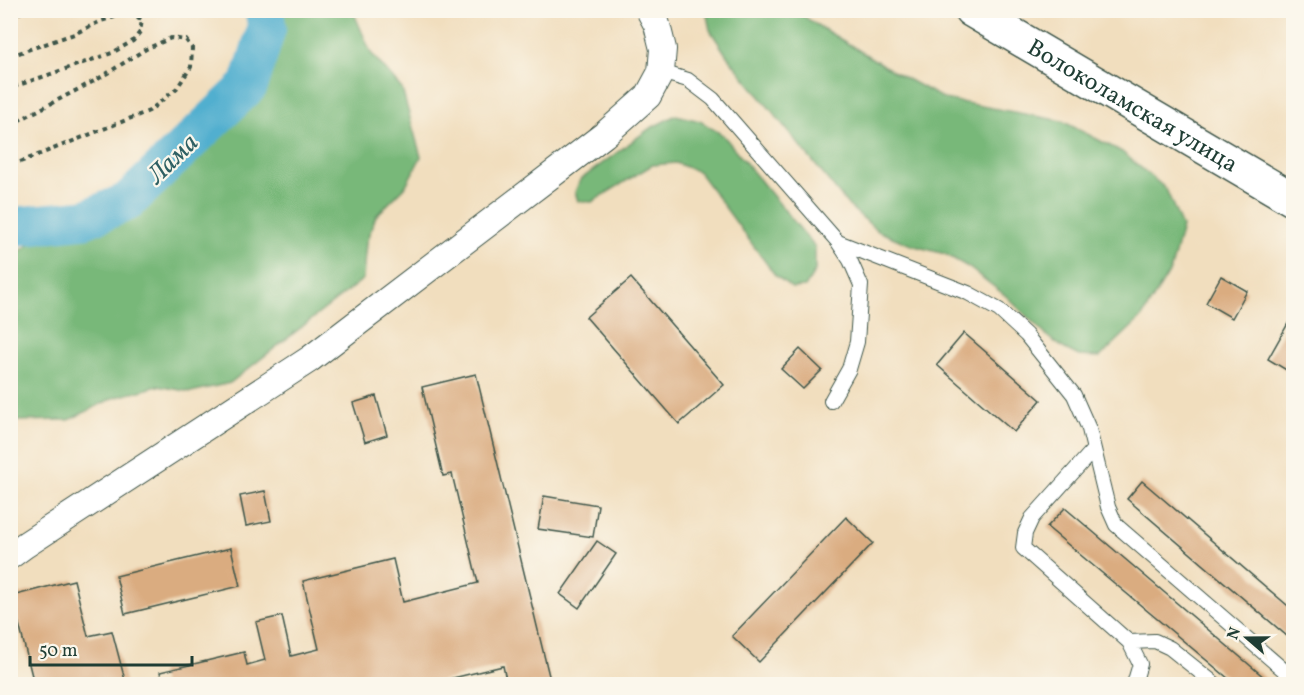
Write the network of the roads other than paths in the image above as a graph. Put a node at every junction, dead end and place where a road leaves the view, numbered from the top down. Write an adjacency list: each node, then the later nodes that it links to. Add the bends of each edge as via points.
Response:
1 (649, 10): 3 (street, via 663,48)
2 (971, 10): 4 (main road, Волоколамская улица)
3 (661, 72): 5 (lane, via 688,80 713,99); 8 (street, via 648,96 604,135 310,359)
4 (1293, 200)
5 (838, 242): 6 (lane, via 861,285 857,342 849,369); 7 (lane, via 968,293 999,310 1026,335 1074,395)
6 (831, 401)
7 (1094, 449): 9 (lane, via 1032,518 1023,548); 10 (lane, via 1116,525)
8 (10, 556)
9 (1130, 642): 11 (lane, via 1140,664); 12 (lane, via 1155,641 1170,648)
10 (1293, 680)
11 (1134, 684)
12 (1215, 684)

